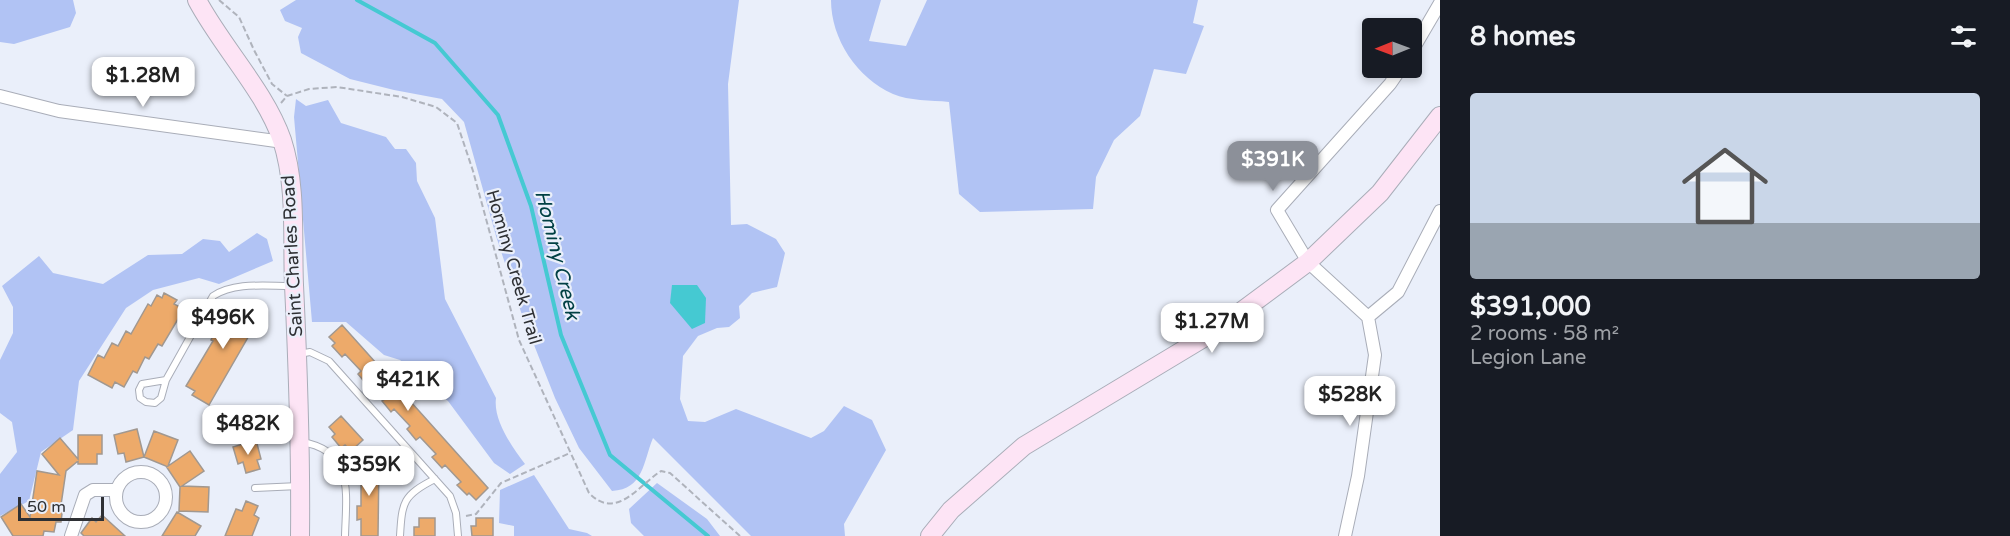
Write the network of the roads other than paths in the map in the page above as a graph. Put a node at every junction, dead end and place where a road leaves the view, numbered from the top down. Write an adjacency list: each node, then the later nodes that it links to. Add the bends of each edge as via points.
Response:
1 (197, 0): 7 (main road, Saint Charles Road, via 272,115)
2 (1440, 3): 3 (street)
3 (1422, 34)
4 (1394, 78): 9 (street, via 1277,210)
5 (0, 96): 7 (street, via 59,111)
6 (1440, 116): 9 (main road, via 1380,194)
7 (283, 142): 10 (main road, Saint Charles Road, via 291,188)
8 (1440, 212): 11 (street, via 1398,292)
9 (1308, 262): 11 (street); 24 (main road, via 1215,331 1024,446 951,510)
10 (294, 285): 12 (main road, Saint Charles Road); 13 (lane, via 234,287 213,296)
11 (1368, 317): 25 (street, via 1376,356)
12 (298, 354): 14 (main road, Saint Charles Road); 15 (lane, via 310,352 329,361)
13 (166, 380): 13 (lane, via 142,384 140,398 155,403 161,398)
14 (300, 442): 16 (main road, Saint Charles Road); 21 (lane, via 323,448 341,468 347,496)
15 (435, 479): 22 (lane, via 416,489 402,507); 23 (lane, via 450,496)
16 (300, 486): 17 (lane); 20 (main road, Saint Charles Road)
17 (255, 488)
18 (117, 490): 18 (street, via 126,476 142,471 158,477 166,492 164,508 152,520 136,521 122,513); 19 (street, via 93,490 85,495)
19 (71, 536)
20 (300, 536)
21 (345, 536)
22 (400, 536)
23 (458, 536)
24 (930, 536)
25 (1345, 536)

